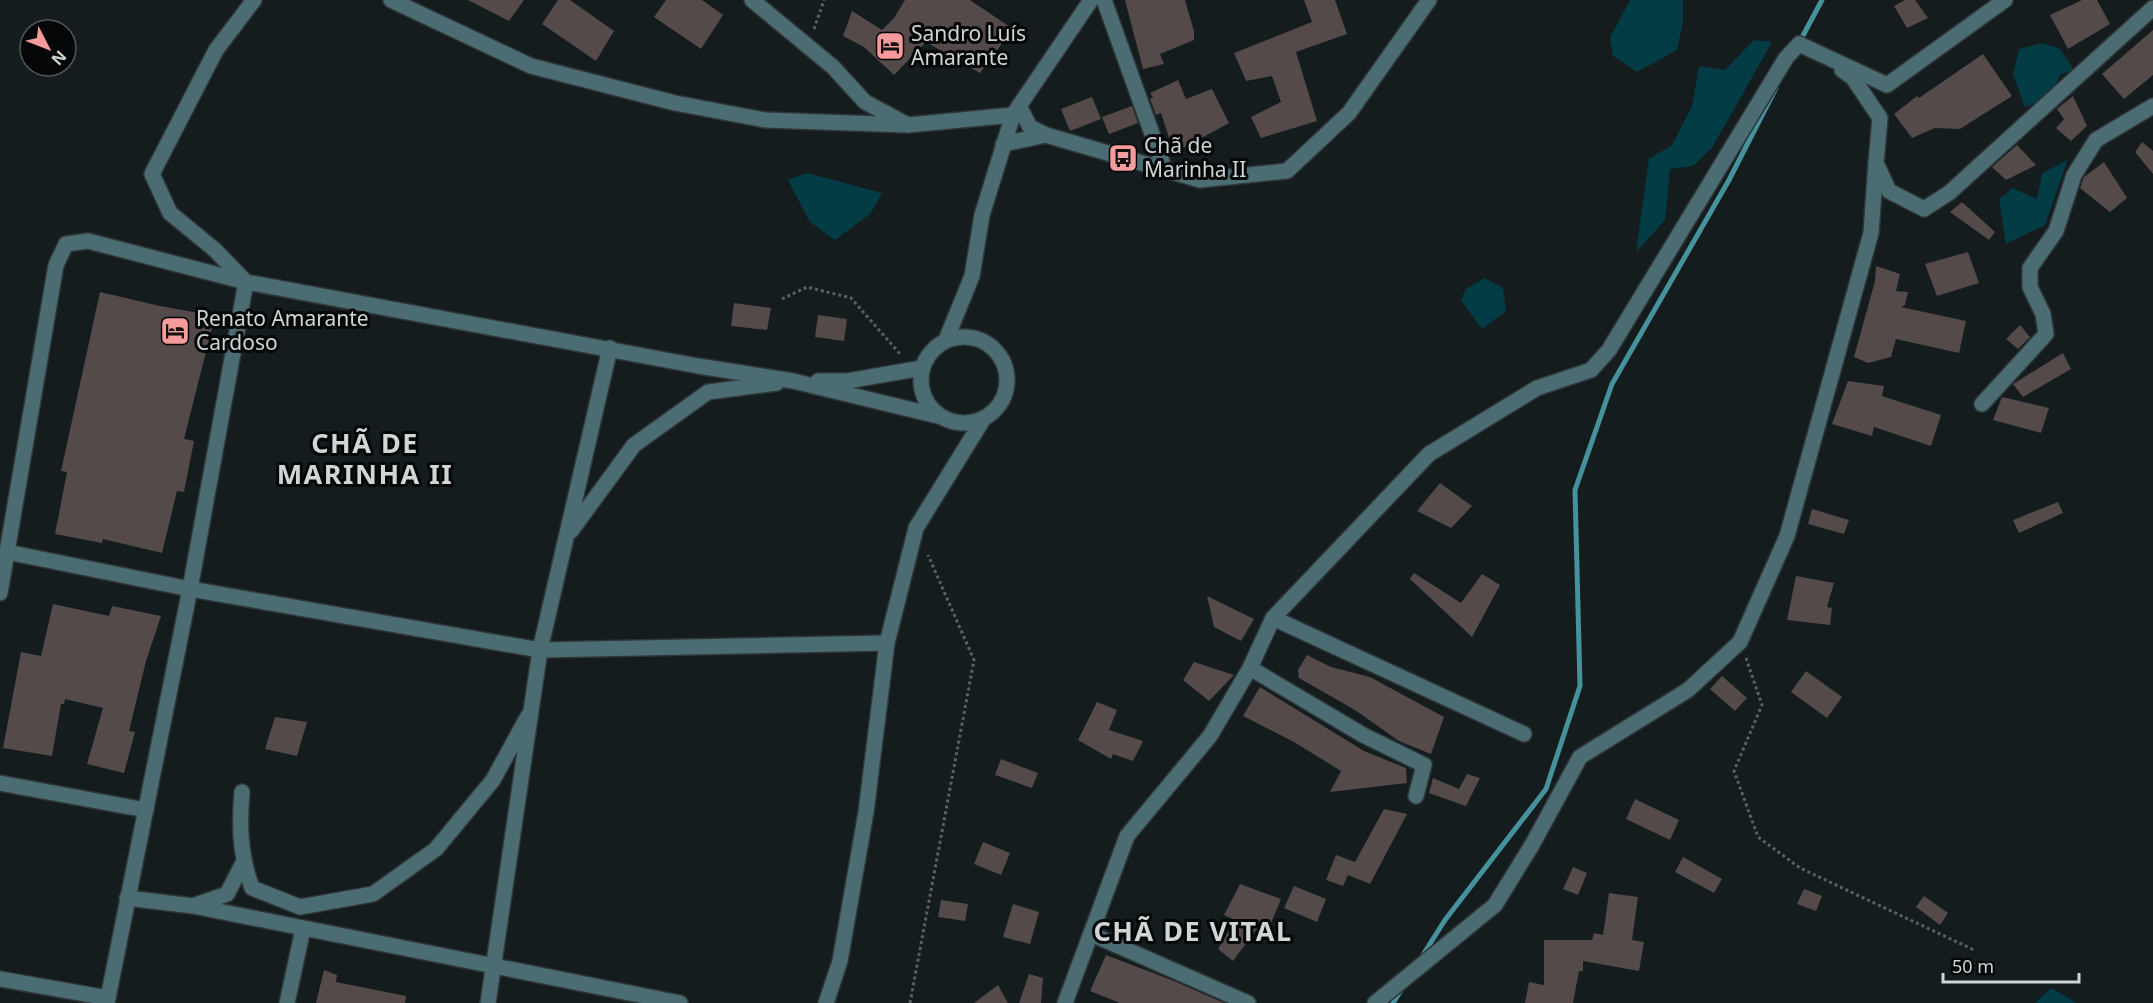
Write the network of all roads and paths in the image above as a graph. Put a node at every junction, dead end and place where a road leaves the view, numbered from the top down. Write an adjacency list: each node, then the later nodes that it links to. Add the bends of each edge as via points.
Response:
1 (254, 0): 19 (street, via 216,50 152,174 170,213)
2 (391, 0): 14 (street, via 531,66 675,103 765,120)
3 (752, 0): 10 (street)
4 (824, 0): 10 (path, via 813,26)
5 (1091, 0): 13 (street)
6 (1104, 0): 18 (street)
7 (1429, 0): 18 (street, via 1349,113 1287,171 1200,180)
8 (2005, 0): 11 (street, via 1887,86)
9 (2153, 8): 17 (street, via 1949,193 1924,208 1888,191)
10 (814, 52): 14 (street, via 865,102)
11 (1828, 58): 17 (street, via 1853,78 1880,118); 33 (street, via 1799,44 1786,58 1609,351 1591,370 1537,388 1429,454)
12 (2153, 106): 25 (street, via 2096,140 2074,175 2056,231 2030,268 2030,287 2043,314 2046,334)
13 (1016, 111): 14 (street); 15 (street, via 1029,127); 16 (street)
14 (908, 124)
15 (1046, 135): 16 (street); 18 (street)
16 (1003, 144): 21 (street, via 982,215 972,276)
17 (1876, 163): 34 (street, via 1871,233 1787,536)
18 (1165, 170)
19 (246, 282): 22 (street); 30 (street, via 88,241 66,244 56,265); 31 (street)
20 (782, 299): 23 (path, via 807,287 851,298)
21 (946, 340): 23 (street); 27 (street, via 962,336 978,339 992,347 1002,360 1007,376 1005,392 997,407)
22 (610, 348): 24 (street); 29 (street)
23 (918, 368): 24 (street, via 848,381); 26 (street, via 924,396)
24 (793, 381): 26 (street); 29 (street, via 708,392 634,445)
25 (1983, 404)
26 (942, 417): 27 (street, via 956,422)
27 (984, 418): 28 (street)
28 (916, 528): 35 (street); 58 (path, via 974,660)
29 (566, 538): 36 (street)
30 (7, 552): 31 (street); 32 (street)
31 (190, 590): 36 (street); 43 (street)
32 (0, 593)
33 (1273, 618): 37 (street); 39 (street)
34 (1740, 642): 49 (path, via 1762,705 1734,771 1758,837 1800,868); 60 (street, via 1688,690 1580,757 1495,905)
35 (887, 643): 36 (street); 57 (street, via 866,812 840,961)
36 (540, 650): 38 (street)
37 (1250, 668): 42 (street, via 1363,735 1424,765); 48 (street, via 1210,736 1127,836)
38 (532, 709): 44 (street, via 493,780 435,849 373,894 300,907 252,888); 50 (street)
39 (1524, 734)
40 (0, 783): 43 (street)
41 (242, 792): 44 (street, via 239,830)
42 (1416, 796)
43 (146, 810): 45 (street)
44 (243, 863): 46 (street, via 227,894)
45 (127, 898): 46 (street); 52 (street)
46 (193, 906): 47 (street)
47 (303, 929): 50 (street); 55 (street)
48 (1091, 934): 54 (street); 59 (street)
49 (1974, 950)
50 (495, 967): 53 (street); 56 (street)
51 (0, 979): 52 (street)
52 (108, 1000)
53 (674, 1002)
54 (1067, 1002)
55 (287, 1003)
56 (488, 1003)
57 (826, 1003)
58 (910, 1003)
59 (1248, 1003)
60 (1375, 1003)

